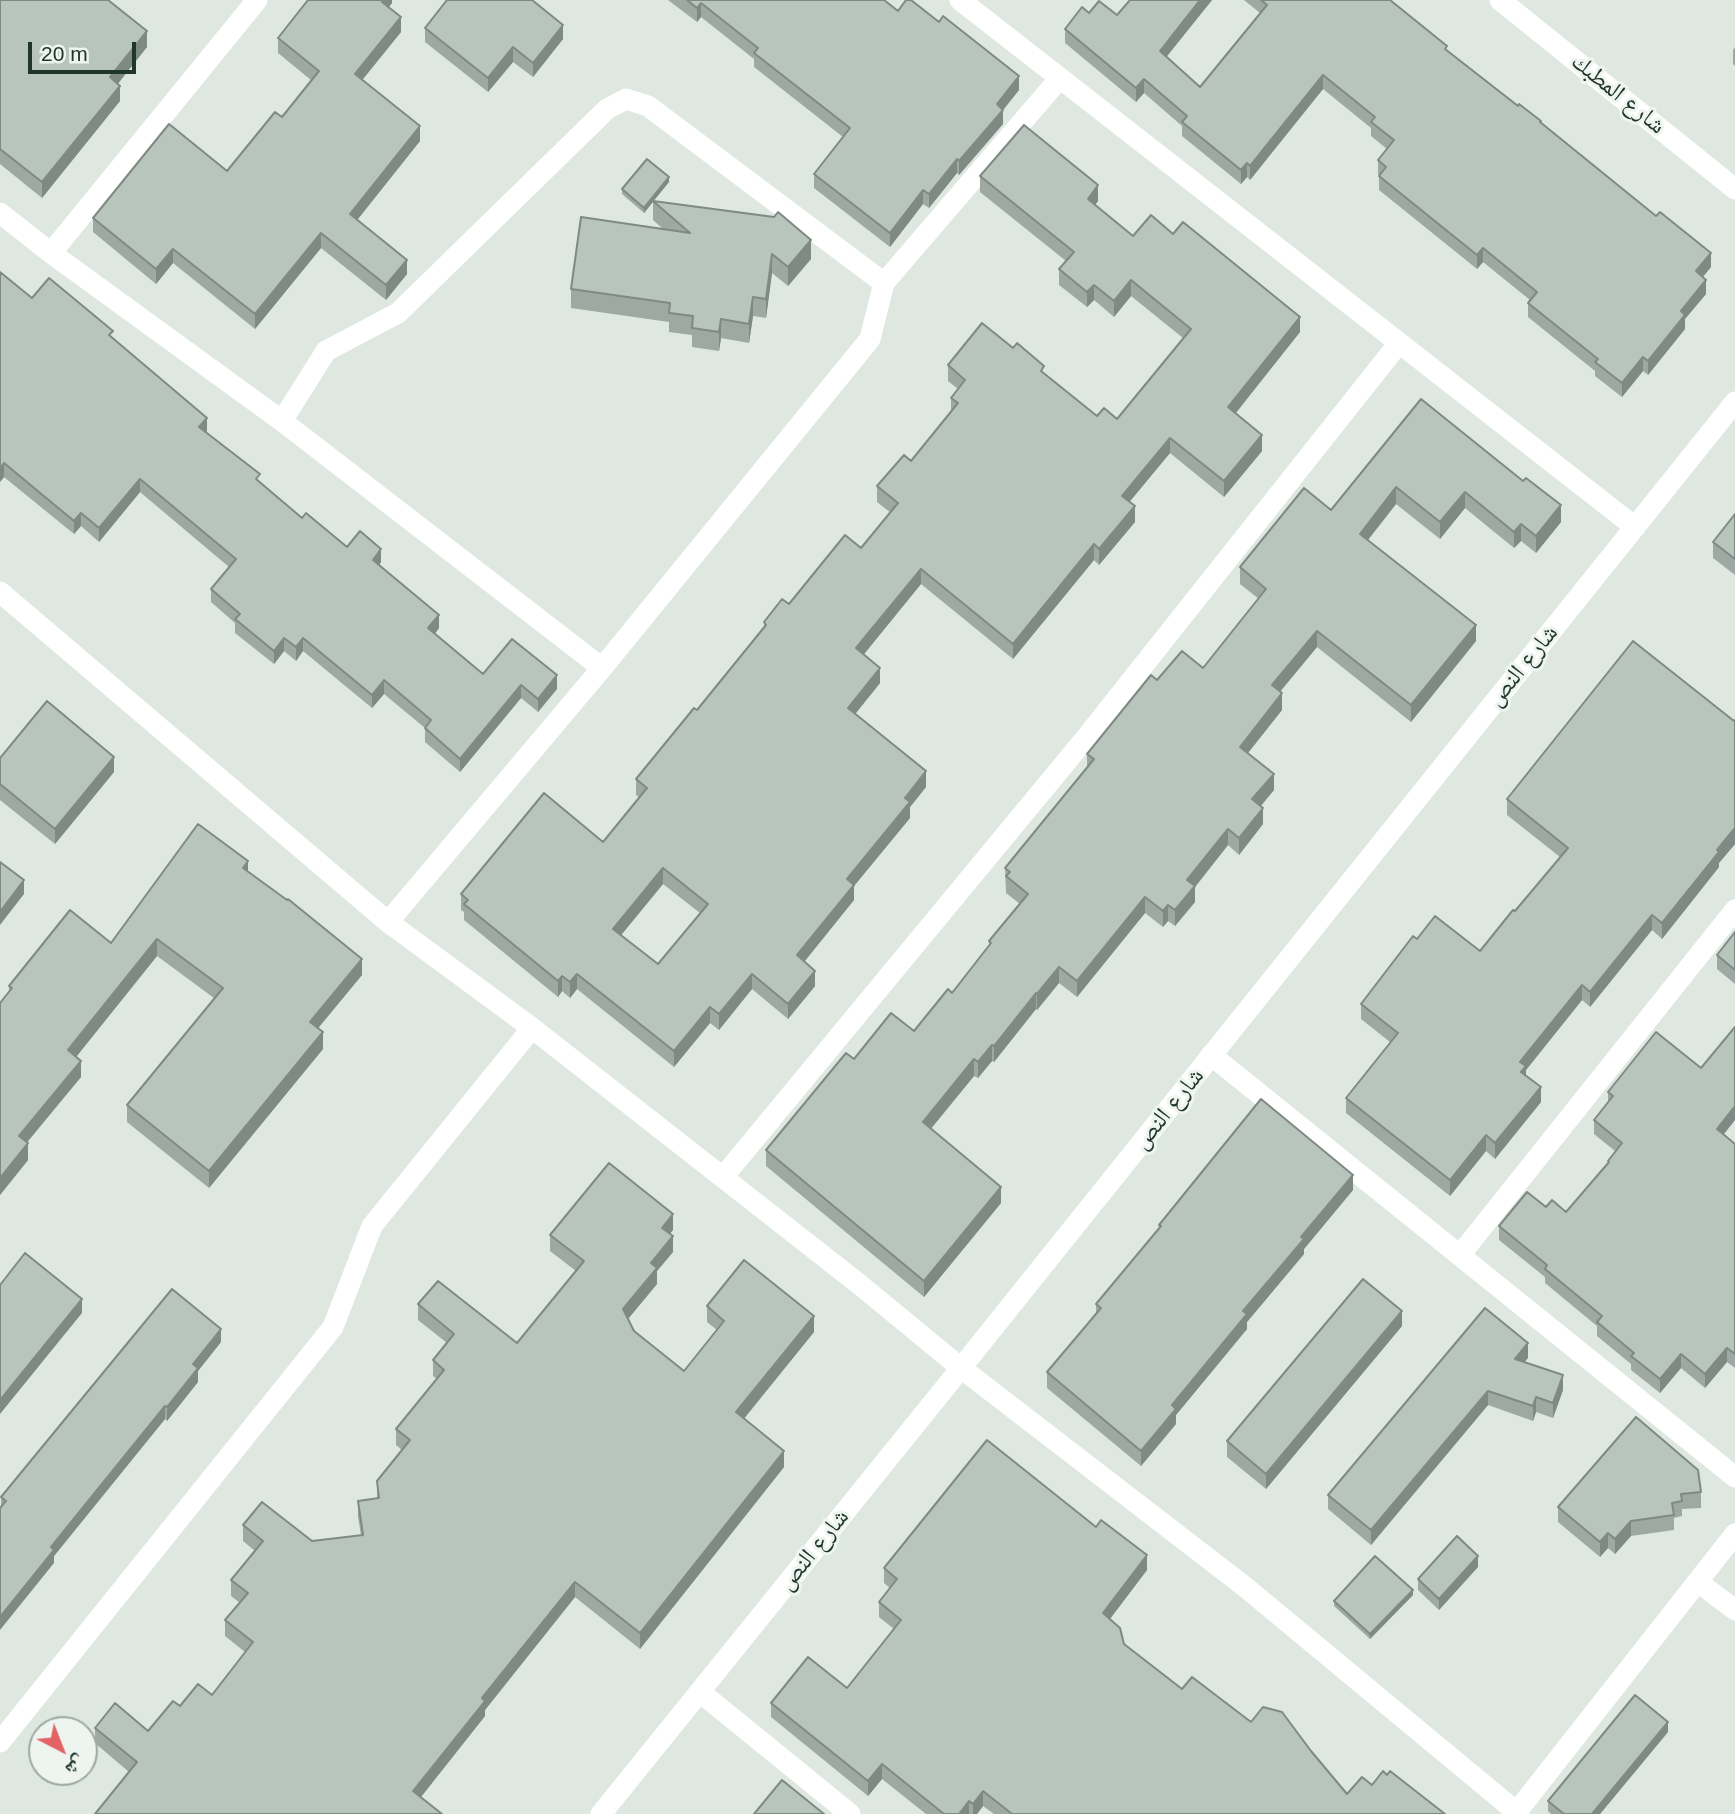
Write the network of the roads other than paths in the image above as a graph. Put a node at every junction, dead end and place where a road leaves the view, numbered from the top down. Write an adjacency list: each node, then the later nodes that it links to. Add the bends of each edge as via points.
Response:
1 (257, 0): 7 (street)
2 (960, 0): 4 (street)
3 (1500, 0): 5 (street, شارع المطبك)
4 (1059, 78): 8 (street); 9 (street)
5 (1735, 188)
6 (0, 213): 7 (street)
7 (51, 253): 11 (street)
8 (884, 282): 11 (street, via 648,106 626,100 607,109 398,313 326,351); 14 (street, via 870,339)
9 (1399, 343): 12 (street); 19 (street, via 1085,739)
10 (1735, 402): 12 (street, شارع النص)
11 (282, 421): 14 (street)
12 (1635, 527): 18 (street, شارع النص)
13 (0, 592): 16 (street)
14 (602, 668): 16 (street)
15 (1735, 910): 20 (street)
16 (388, 922): 17 (street)
17 (532, 1028): 19 (street); 27 (street, via 372,1226 333,1327)
18 (1211, 1055): 20 (street); 21 (street, شارع النص)
19 (723, 1177): 21 (street)
20 (1460, 1255): 22 (street)
21 (961, 1368): 26 (street, شارع النص); 28 (street, via 1244,1586)
22 (1735, 1477)
23 (1735, 1534): 24 (street)
24 (1698, 1581): 25 (street); 28 (street)
25 (1735, 1610)
26 (699, 1692): 29 (street, شارع النص); 30 (street)
27 (0, 1742)
28 (1517, 1813)
29 (601, 1814)
30 (850, 1814)

